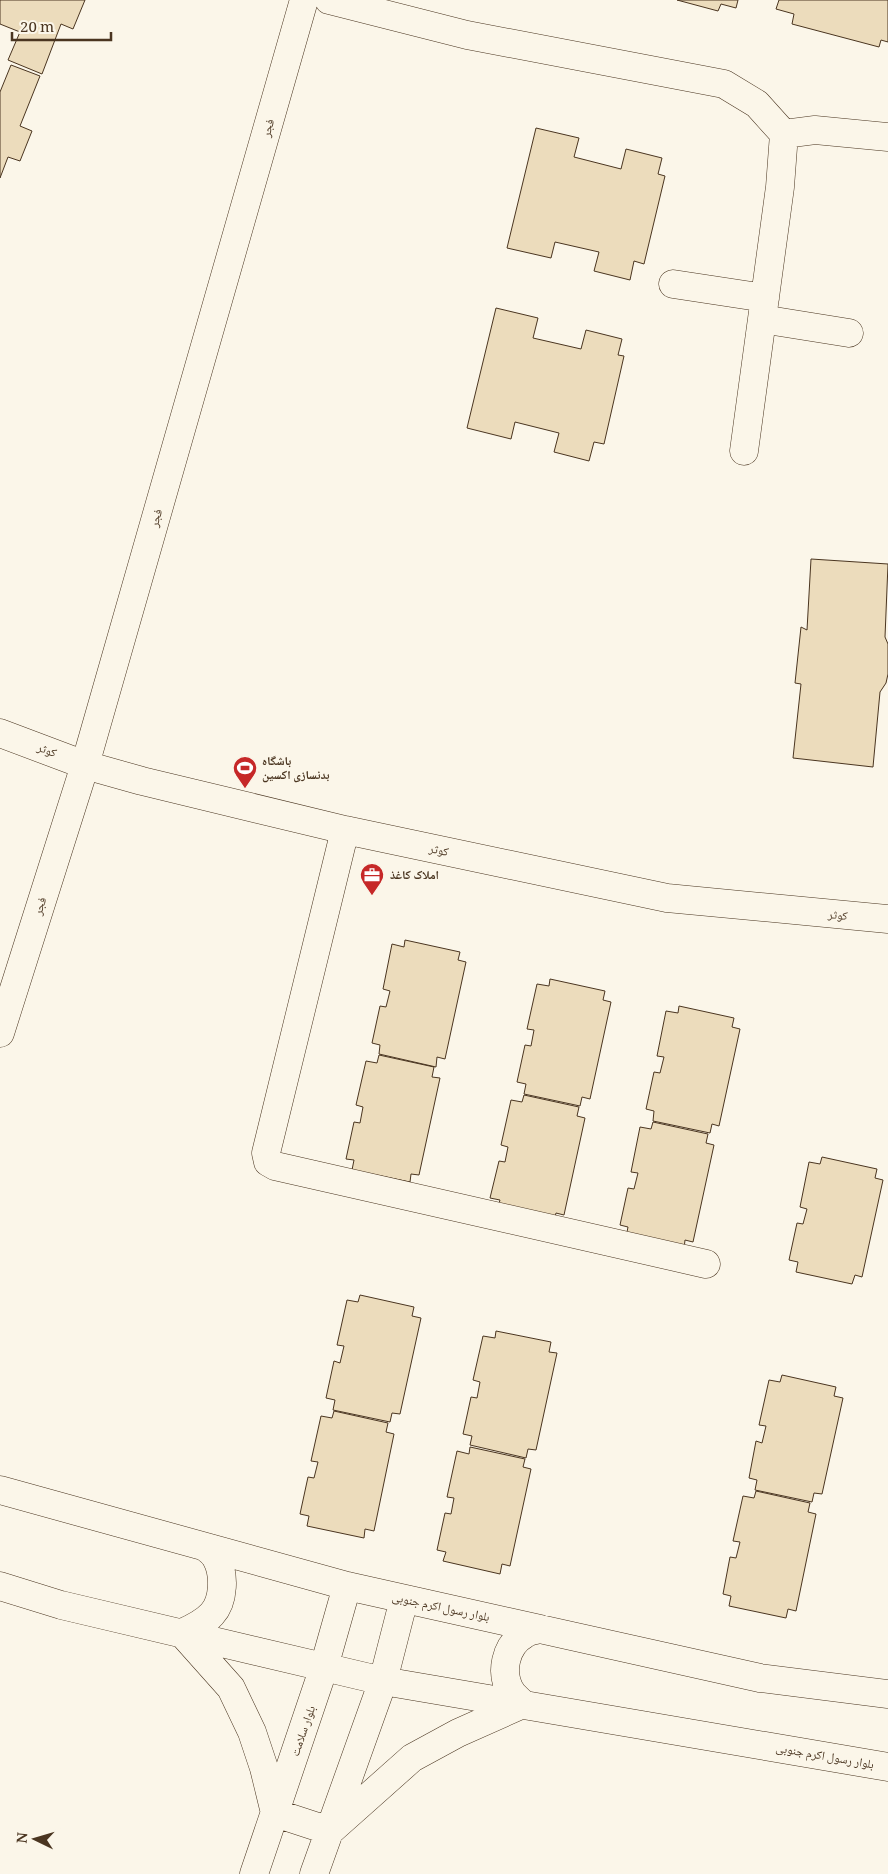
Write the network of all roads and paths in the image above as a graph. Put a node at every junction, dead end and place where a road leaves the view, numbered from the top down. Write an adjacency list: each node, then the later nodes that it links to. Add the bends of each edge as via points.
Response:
1 (304, 0): 10 (street, فجر)
2 (329, 0): 3 (street, via 467,35 724,84 757,104)
3 (784, 134): 4 (street, via 816,130); 6 (street)
4 (888, 137)
5 (673, 284): 6 (street)
6 (763, 309): 7 (street); 8 (street)
7 (849, 333)
8 (744, 451)
9 (0, 733): 10 (street, کوثر)
10 (85, 765): 11 (street, کوثر); 13 (street, فجر)
11 (345, 830): 12 (street, کوثر, via 666,898); 14 (street, via 266,1153 268,1162)
12 (888, 920)
13 (0, 1033)
14 (706, 1264)
15 (0, 1490): 16 (street, بلوار رسول اکرم جنوبی)
16 (205, 1547): 18 (street, بلوار رسول اکرم جنوبی); 21 (street, via 216,1558 222,1577 220,1597 213,1614)
17 (0, 1586): 21 (street, بلوار رسول اکرم جنوبی, via 61,1605)
18 (347, 1586): 19 (street, بلوار رسول اکرم جنوبی); 22 (street, بلوار سلامت)
19 (404, 1599): 20 (street, بلوار رسول اکرم جنوبی); 23 (street)
20 (540, 1629): 24 (street, بلوار رسول اکرم جنوبی, via 760,1678); 25 (street, via 525,1634 512,1645 506,1660 505,1677)
21 (182, 1633): 22 (street, بلوار رسول اکرم جنوبی); 27 (street, via 231,1688 252,1732)
22 (324, 1667): 23 (street, بلوار رسول اکرم جنوبی); 27 (street, بلوار سلامت)
23 (383, 1681): 25 (street, بلوار رسول اکرم جنوبی); 28 (street)
24 (888, 1694)
25 (523, 1704): 26 (street, بلوار رسول اکرم جنوبی); 28 (street, via 412,1758)
26 (888, 1767)
27 (275, 1813): 28 (street); 29 (street, بلوار سلامت)
28 (330, 1831): 30 (street)
29 (254, 1874)
30 (314, 1874)

